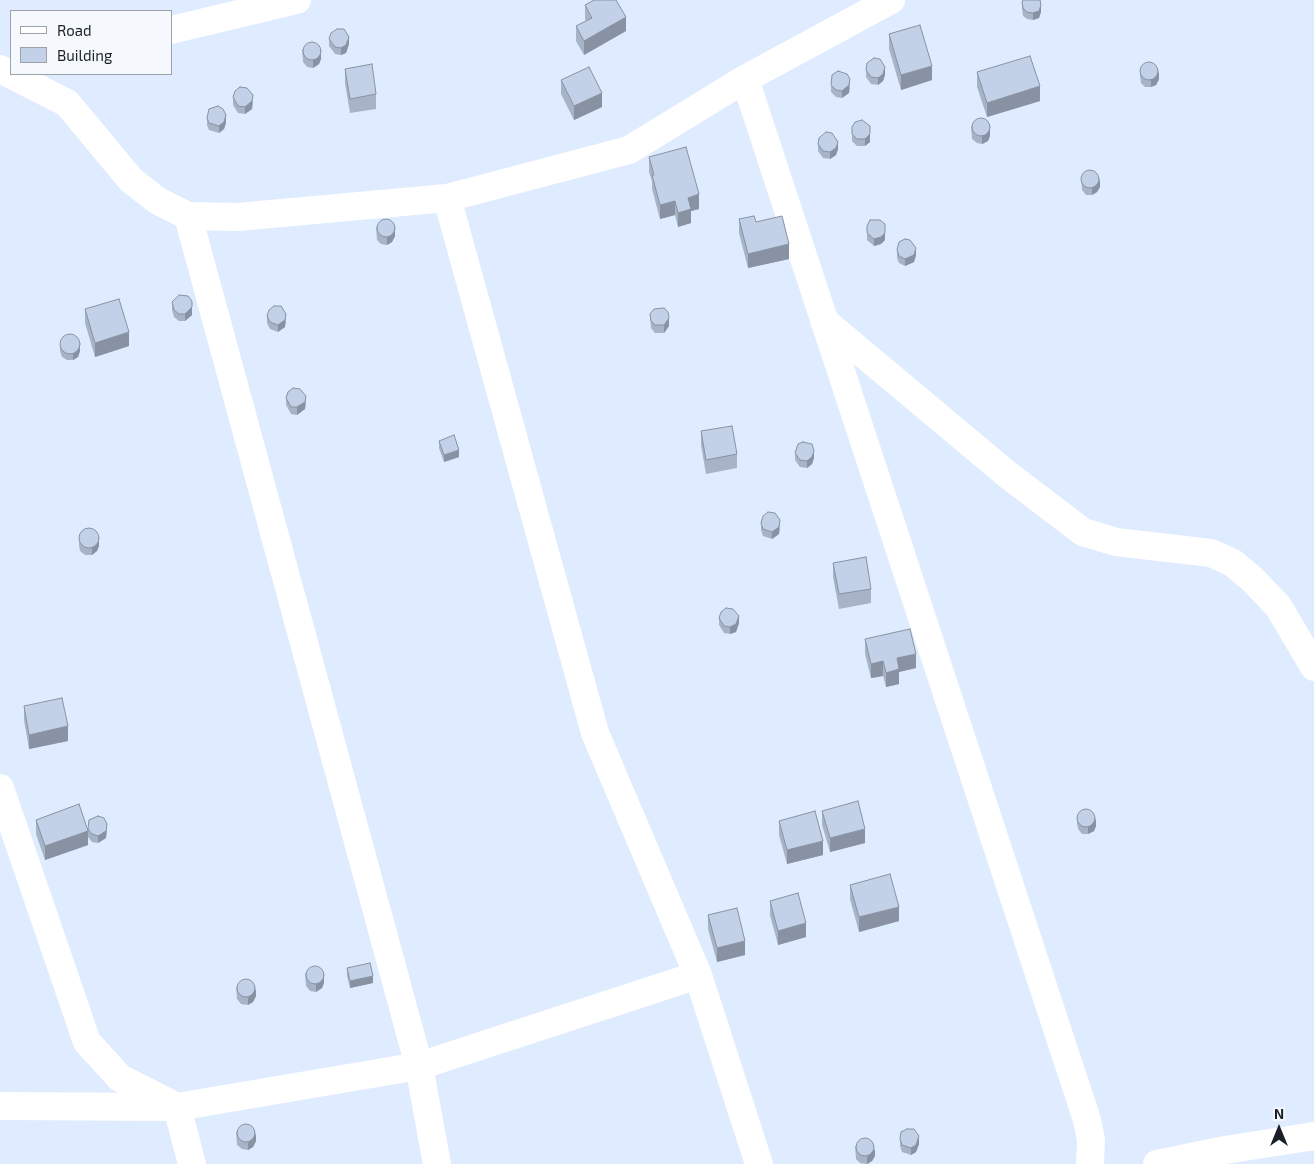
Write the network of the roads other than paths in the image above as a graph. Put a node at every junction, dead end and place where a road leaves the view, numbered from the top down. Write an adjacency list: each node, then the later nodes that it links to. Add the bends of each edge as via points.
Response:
1 (297, 0): 3 (street)
2 (891, 0): 5 (street)
3 (172, 30)
4 (16, 75): 7 (street, via 67,103 130,180 158,201)
5 (745, 79): 6 (street, via 629,150); 8 (street)
6 (447, 198): 7 (street, via 238,217); 11 (street, via 595,733)
7 (188, 216): 12 (street)
8 (824, 321): 9 (street, via 1008,475 1083,532 1116,542 1211,553 1233,563 1278,606); 19 (street, via 1086,1120 1091,1140)
9 (1314, 668)
10 (0, 788): 14 (street, via 87,1042 120,1078)
11 (698, 975): 12 (street); 18 (street)
12 (419, 1066): 14 (street); 17 (street)
13 (0, 1106): 14 (street)
14 (177, 1107): 16 (street)
15 (1314, 1136): 20 (street)
16 (192, 1164)
17 (437, 1164)
18 (758, 1164)
19 (1090, 1164)
20 (1157, 1164)

